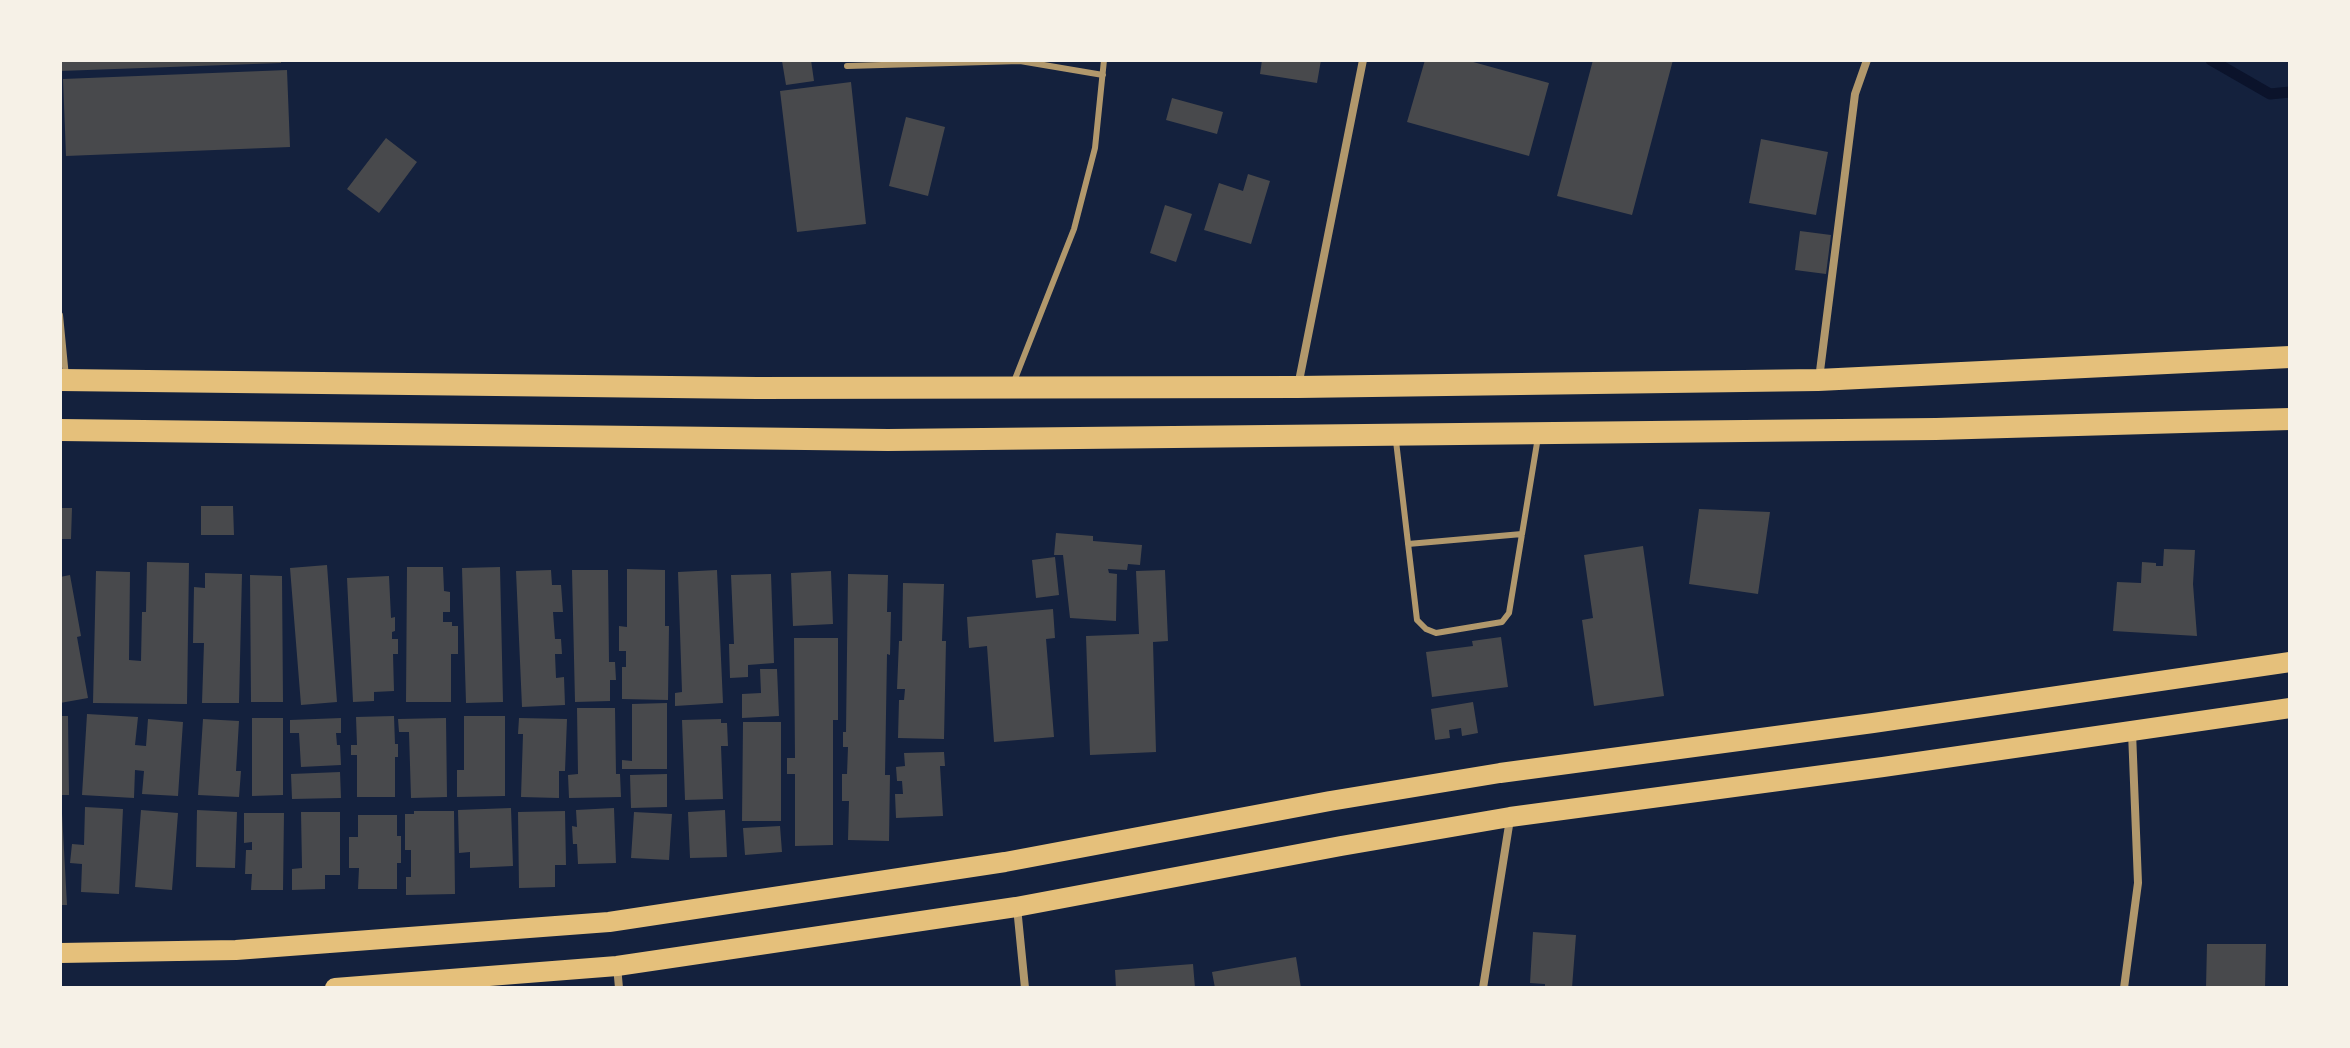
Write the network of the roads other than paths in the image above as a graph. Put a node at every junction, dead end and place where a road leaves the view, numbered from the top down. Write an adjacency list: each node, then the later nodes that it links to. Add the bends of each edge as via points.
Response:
1 (1104, 60): 5 (lane)
2 (1363, 60): 11 (street)
3 (1867, 60): 9 (street, via 1855,94)
4 (847, 66): 5 (lane, via 1020,61)
5 (1103, 75): 10 (lane, via 1095,148 1074,229)
6 (60, 315): 8 (lane)
7 (2290, 357): 9 (highway)
8 (63, 380): 10 (highway)
9 (1818, 380): 11 (highway)
10 (1011, 387): 11 (highway)
11 (1298, 387)
12 (2290, 419): 14 (highway)
13 (60, 430): 15 (highway, via 888,440)
14 (1538, 434): 15 (highway); 16 (lane)
15 (1395, 435): 17 (lane)
16 (1522, 534): 17 (lane); 17 (lane, via 1506,618 1436,633 1417,620)
17 (1408, 544)
18 (2290, 662): 23 (main road, via 1500,773 1005,862 609,922 236,950)
19 (2290, 708): 20 (main road)
20 (2132, 732): 21 (main road); 29 (street, via 2138,883)
21 (1510, 817): 22 (main road); 28 (street)
22 (1016, 907): 24 (main road); 27 (street)
23 (60, 953)
24 (617, 966): 25 (main road); 26 (street)
25 (335, 988)
26 (619, 988)
27 (1025, 988)
28 (1483, 988)
29 (2124, 988)

